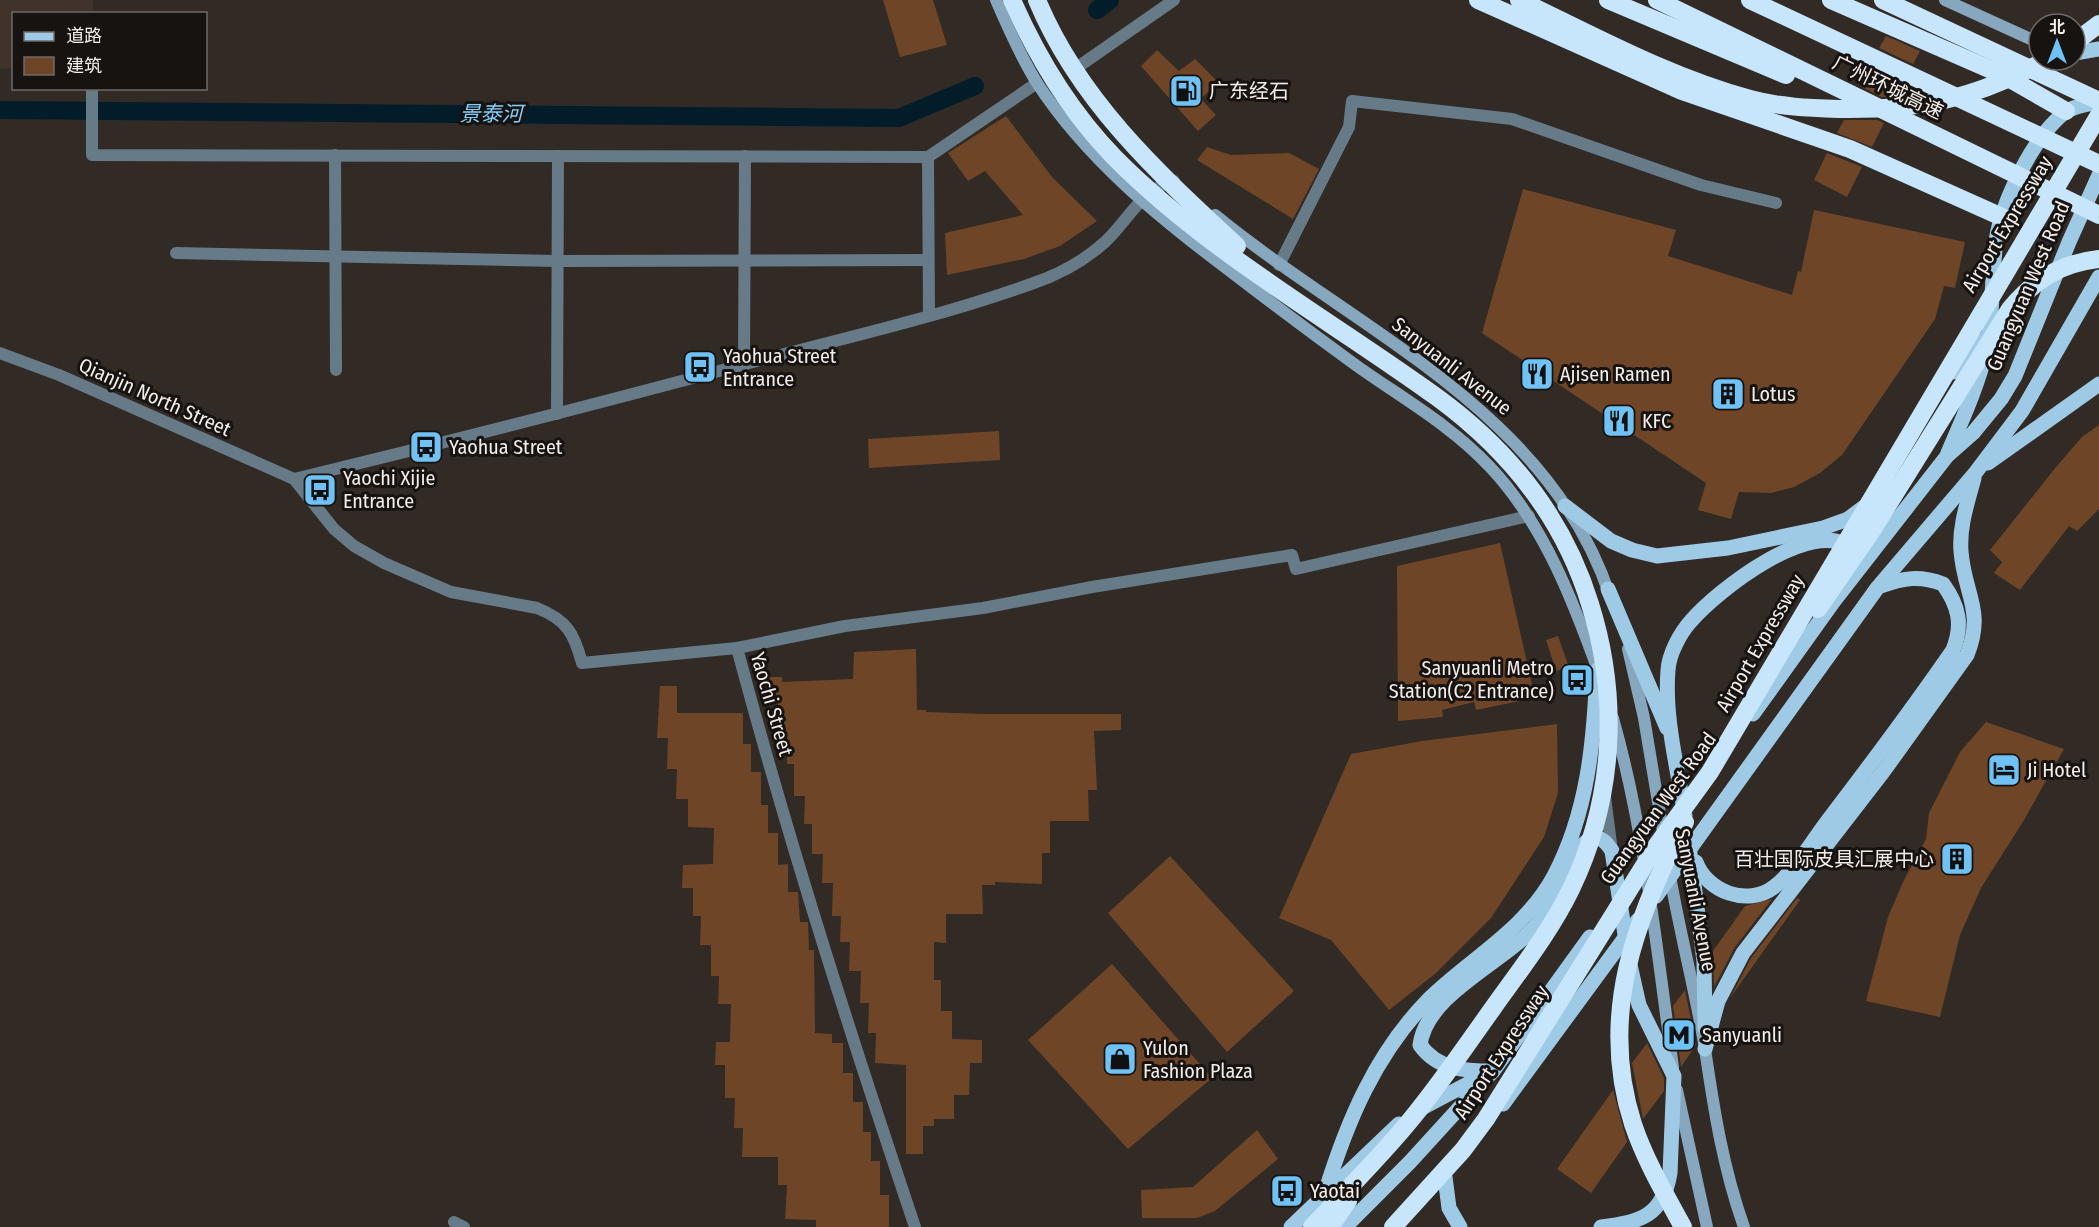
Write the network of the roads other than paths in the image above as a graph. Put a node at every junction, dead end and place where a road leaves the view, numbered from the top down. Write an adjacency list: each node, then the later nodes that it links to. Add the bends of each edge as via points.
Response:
1 (996, 0): 18 (main road)
2 (1012, 0): 44 (highway, via 1059,88 1115,159 1165,204)
3 (1035, 0): 15 (main road, Sanyuanli Avenue); 44 (highway, via 1072,67 1115,126 1204,215)
4 (1174, 0): 15 (street)
5 (1478, 0): 34 (highway, via 1682,91 1850,149)
6 (1519, 0): 14 (highway, via 1693,80 1749,99 1798,107 1881,109 1929,104 1988,88)
7 (1608, 0): 27 (highway)
8 (1657, 0): 27 (highway, 广州环城高速)
9 (1750, 0): 28 (highway, 广州环城高速)
10 (1831, 0): 17 (highway)
11 (1883, 0): 20 (highway)
12 (1945, 0): 13 (main road)
13 (2027, 38)
14 (2027, 69)
15 (1072, 71): 30 (main road, Sanyuanli Avenue, via 1128,137)
16 (2027, 72): 17 (main road)
17 (2003, 75): 21 (highway)
18 (1037, 83): 26 (street); 31 (main road, via 1071,128)
19 (92, 90): 23 (street, via 92,155)
20 (2099, 102): 21 (main road)
21 (2066, 111): 34 (main road, via 2037,144)
22 (2099, 115): 60 (highway, Airport Expressway)
23 (335, 155): 24 (street); 36 (street)
24 (558, 156): 25 (street); 39 (street)
25 (745, 156): 26 (street); 40 (street)
26 (928, 157): 38 (street)
27 (1985, 159): 33 (highway, 广州环城高速)
28 (2099, 164)
29 (2099, 175): 51 (main road, Guangyuan West Road, via 2015,376 1987,417)
30 (1174, 181): 31 (street, via 1151,190); 41 (main road, Sanyuanli Avenue)
31 (1140, 201): 43 (street, via 1104,243 1072,266 1032,284); 55 (main road, via 1259,293 1457,436 1491,468)
32 (1776, 203): 41 (street, via 1701,185 1512,118 1352,101 1349,127)
33 (2099, 215)
34 (2002, 217): 45 (main road, via 1996,241)
35 (176, 253): 36 (street)
36 (336, 256): 39 (street); 48 (street)
37 (2099, 259): 60 (highway, via 2052,272 2030,287 2010,309 1871,532 1820,607)
38 (928, 260): 40 (street); 43 (street)
39 (557, 261): 40 (street); 50 (street)
40 (745, 261): 47 (street)
41 (1279, 265): 54 (main road, Sanyuanli Avenue, via 1419,361 1481,409 1519,447)
42 (2099, 277): 52 (main road, via 2037,387)
43 (929, 315): 47 (street)
44 (1320, 318): 69 (highway, via 1459,414 1516,468 1556,525 1574,560 1593,613 1605,666 1607,769 1601,804 1570,890 1541,940)
45 (1989, 335): 51 (main road); 54 (main road, via 1945,381 1869,503 1836,524 1728,548 1657,556 1611,541)
46 (0, 353): 53 (street, Qianjin North Street, via 59,375)
47 (744, 365): 50 (street)
48 (336, 370)
49 (2099, 384): 52 (main road)
50 (557, 414): 53 (street)
51 (1947, 456): 56 (main road, Guangyuan West Road)
52 (1976, 472): 57 (main road); 66 (main road, via 1961,533 1964,572 1976,616 1974,636 1966,655 1883,772 1743,953 1718,1001)
53 (294, 479): 59 (street, Yaochi Street, via 334,529 384,563 451,592 537,608 561,619 574,639 582,663)
54 (1565, 506): 58 (main road, Sanyuanli Avenue)
55 (1528, 516): 59 (street, via 1296,569 1292,555 983,608 845,626); 61 (main road, via 1553,561)
56 (1858, 570): 62 (main road, via 1852,547 1842,542 1794,548 1745,575 1690,621 1668,669); 67 (main road, Guangyuan West Road)
57 (1878, 587): 64 (main road, via 1904,578 1943,584 1960,622 1953,650 1910,711 1773,888 1749,897 1723,891 1699,872); 70 (main road, via 1517,1087)
58 (1608, 589): 62 (main road); 66 (main road, Sanyuanli Avenue, via 1628,649 1644,718 1672,887)
59 (737, 648): 72 (street, Yaochi Street, via 807,890)
60 (1773, 664): 63 (highway, Airport Expressway)
61 (1597, 670): 65 (street); 68 (main road, via 1633,801); 71 (main road, via 1589,770 1574,829 1554,876 1524,918 1431,998 1402,1031 1349,1119)
62 (1674, 745): 64 (main road)
63 (1710, 772): 70 (highway, Airport Expressway, via 1657,845 1497,1103); 81 (highway, via 1642,918 1626,972 1619,1017 1619,1059 1633,1124)
64 (1689, 844): 66 (main road, via 1704,961)
65 (1612, 851): 67 (main road, via 1597,839 1586,841 1552,903 1530,932 1456,991 1426,1023 1420,1045 1435,1060 1464,1071); 68 (main road, via 1639,1005)
66 (1705, 1048): 83 (main road, Sanyuanli Avenue, via 1724,1166)
67 (1493, 1071): 71 (main road, via 1409,1116); 76 (main road, Guangyuan West Road)
68 (1674, 1076): 80 (main road, via 1668,1188 1660,1204 1645,1217); 82 (main road)
69 (1406, 1126): 74 (highway); 75 (highway)
70 (1441, 1178): 77 (highway, Airport Expressway); 78 (main road); 79 (main road, via 1449,1208)
71 (1325, 1193): 73 (main road)
72 (915, 1227)
73 (1292, 1227)
74 (1312, 1227)
75 (1330, 1227)
76 (1344, 1227)
77 (1393, 1227)
78 (1399, 1227)
79 (1460, 1227)
80 (1601, 1227)
81 (1684, 1227)
82 (1707, 1227)
83 (1744, 1227)

